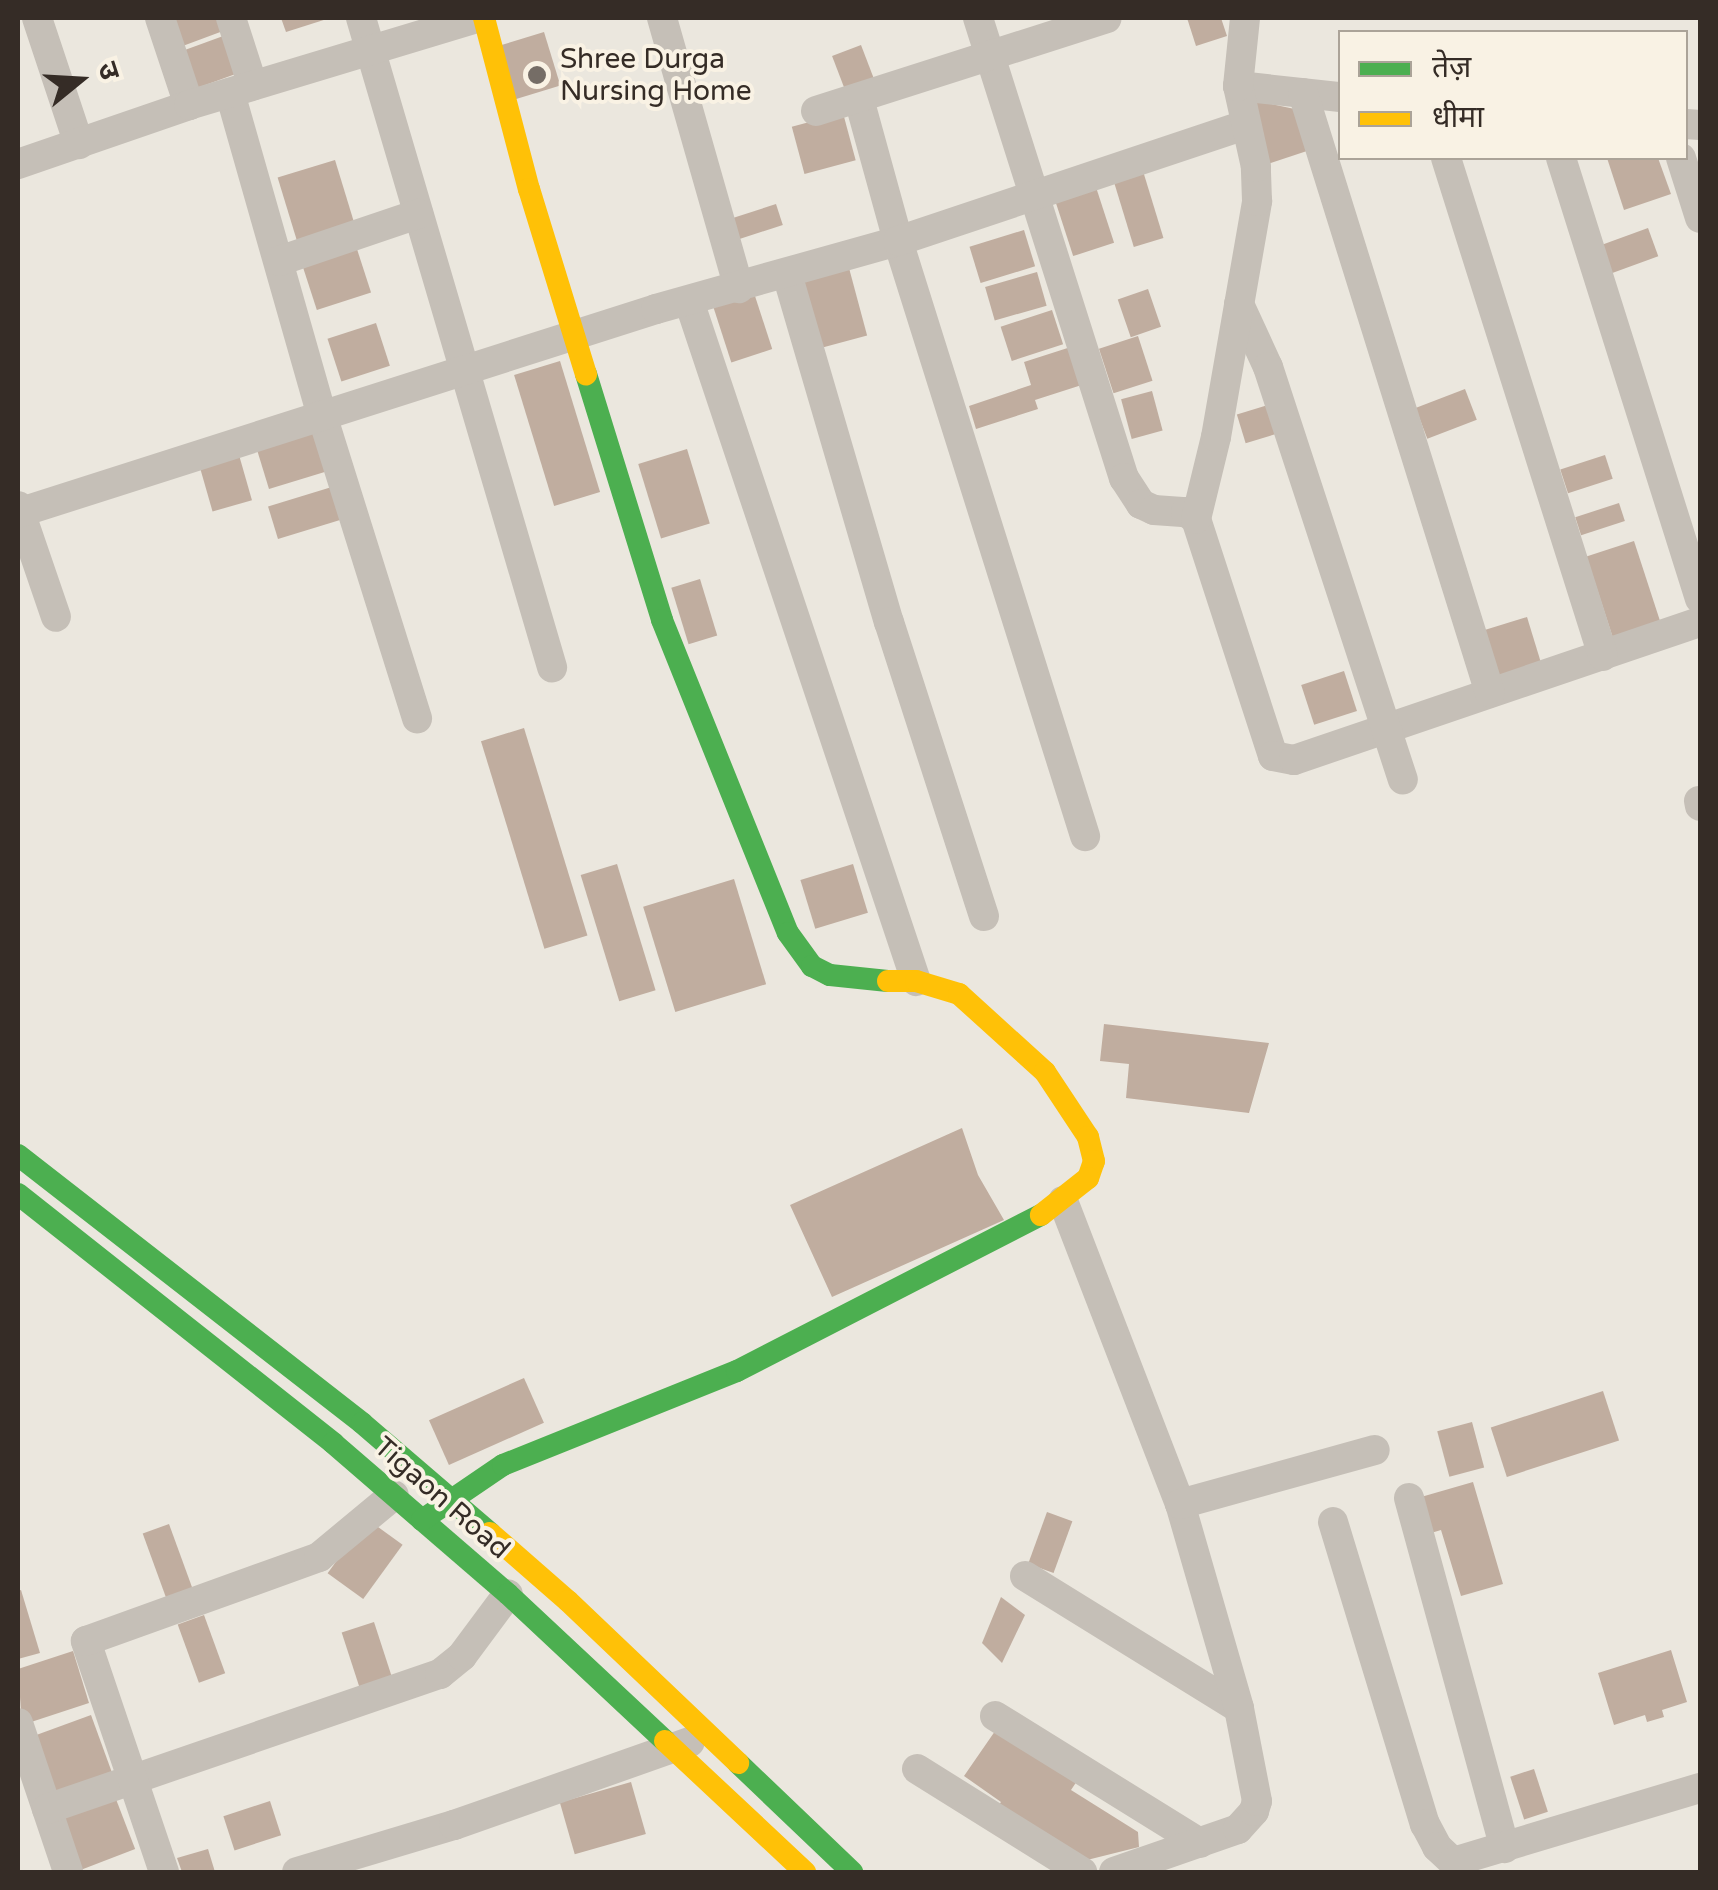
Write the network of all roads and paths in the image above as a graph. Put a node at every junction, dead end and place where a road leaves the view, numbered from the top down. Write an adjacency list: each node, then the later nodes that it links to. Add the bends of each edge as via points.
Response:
1 (37, 18): 20 (street)
2 (160, 18): 17 (street)
3 (231, 18): 13 (street)
4 (361, 18): 10 (street)
5 (481, 18): 10 (street); 34 (street)
6 (662, 18): 31 (street)
7 (978, 18): 11 (street)
8 (1107, 18): 11 (street)
9 (1245, 18): 12 (street)
10 (371, 50): 13 (street); 26 (street)
11 (990, 54): 16 (street); 25 (street)
12 (1238, 86): 14 (street); 19 (street)
13 (241, 90): 17 (street); 29 (street)
14 (1303, 93): 15 (street); 44 (street)
15 (1338, 96)
16 (859, 99): 18 (street); 28 (street)
17 (189, 105): 20 (street)
18 (816, 111)
19 (1244, 125): 25 (street); 33 (street, via 1258,184)
20 (79, 144): 24 (street)
21 (1447, 160): 42 (street)
22 (1562, 160): 39 (street)
23 (1682, 160): 27 (street)
24 (18, 164)
25 (1033, 192): 28 (street); 38 (street, via 1124,478 1141,504)
26 (418, 214): 29 (street); 35 (street)
27 (1700, 218)
28 (898, 240): 30 (street); 48 (street)
29 (280, 261): 36 (street)
30 (787, 274): 31 (street); 49 (street)
31 (738, 288): 32 (street)
32 (688, 301): 34 (street); 50 (street)
33 (1239, 304): 38 (street); 46 (street, via 1268,367)
34 (574, 336): 35 (street); 50 (street, via 662,620 788,934 812,966 830,975)
35 (466, 372): 36 (street); 43 (street)
36 (322, 414): 37 (street); 45 (street)
37 (18, 510): 40 (street)
38 (1196, 519): 46 (street, via 1273,756 1294,760)
39 (1700, 599)
40 (56, 617)
41 (1700, 622): 42 (street)
42 (1604, 656): 44 (street)
43 (552, 667)
44 (1490, 694): 46 (street)
45 (417, 719)
46 (1385, 728): 47 (street)
47 (1403, 779)
48 (1085, 836)
49 (984, 916)
50 (916, 981): 53 (street, via 942,985 980,1010 1045,1072 1074,1112 1094,1162 1088,1178)
51 (18, 1155): 57 (street, Tigaon Road)
52 (18, 1194): 55 (street, Tigaon Road)
53 (1062, 1201): 57 (street, via 786,1347 503,1465); 58 (street)
54 (1375, 1450): 58 (street)
55 (394, 1495): 59 (street, Tigaon Road); 69 (street, via 319,1557 86,1641)
56 (1408, 1498): 73 (street)
57 (449, 1502): 59 (street); 66 (street, Tigaon Road, via 568,1601)
58 (1180, 1504): 63 (street)
59 (422, 1520): 62 (street, Tigaon Road)
60 (1333, 1522): 73 (street, via 1424,1824 1437,1847 1453,1862)
61 (1024, 1576): 63 (street)
62 (508, 1594): 67 (street, Tigaon Road); 69 (street, via 462,1656 440,1674)
63 (1239, 1708): 72 (street, via 1257,1786 1254,1812 1238,1829)
64 (995, 1716): 72 (street)
65 (18, 1723): 71 (street)
66 (705, 1732): 67 (street); 79 (street, Tigaon Road)
67 (677, 1750): 74 (street); 78 (street, Tigaon Road)
68 (917, 1769): 80 (street)
69 (133, 1780): 71 (street); 76 (street)
70 (1700, 1788): 73 (street)
71 (47, 1809): 75 (street)
72 (1200, 1843): 81 (street)
73 (1519, 1844): 82 (street)
74 (393, 1859): 77 (street)
75 (68, 1872)
76 (164, 1872)
77 (296, 1872)
78 (805, 1872)
79 (852, 1872)
80 (1082, 1872)
81 (1114, 1872)
82 (1525, 1872)

